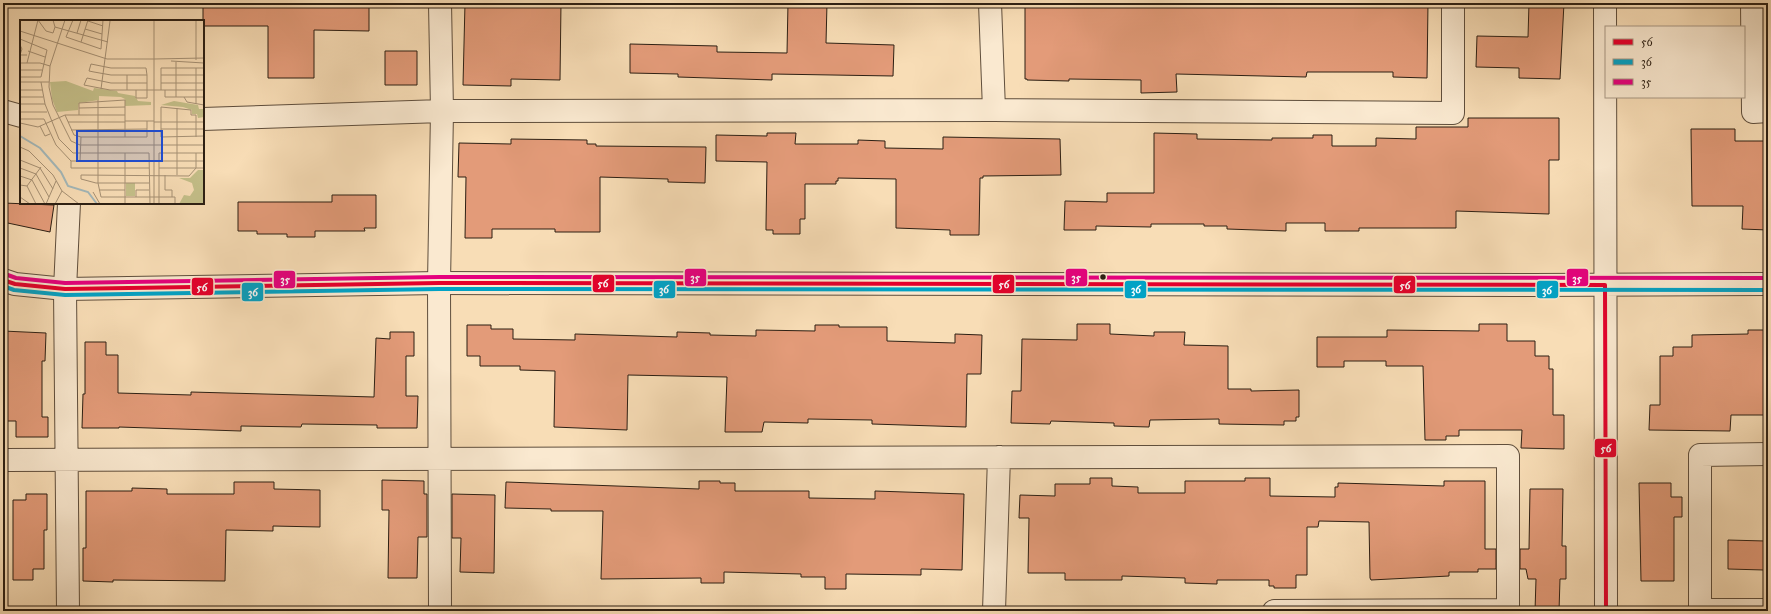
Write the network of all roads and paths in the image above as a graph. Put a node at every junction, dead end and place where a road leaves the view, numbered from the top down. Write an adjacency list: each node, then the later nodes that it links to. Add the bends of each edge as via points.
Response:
1 (440, 3): 8 (street)
2 (990, 3): 6 (street)
3 (1453, 3): 6 (street, via 1453,113)
4 (1604, 3): 16 (street)
5 (1752, 3): 9 (street, via 1753,112)
6 (994, 110): 8 (street)
7 (3, 111): 10 (street)
8 (442, 111): 11 (street); 14 (street)
9 (1768, 111)
10 (20, 116)
11 (204, 118)
12 (69, 204): 17 (street)
13 (3, 280): 17 (street, via 15,284)
14 (440, 283): 16 (street); 17 (street); 20 (street)
15 (1768, 284): 16 (street)
16 (1605, 285): 30 (street)
17 (65, 289): 22 (street)
18 (1768, 454): 23 (street, via 1700,454)
19 (999, 458): 20 (street); 27 (street); 29 (street, via 1508,456)
20 (440, 459): 22 (street); 26 (street)
21 (3, 460): 22 (street)
22 (67, 460): 25 (street)
23 (1700, 610): 24 (street)
24 (1768, 610)
25 (68, 611)
26 (440, 611)
27 (994, 611)
28 (1274, 611): 29 (street)
29 (1508, 611)
30 (1606, 611)

